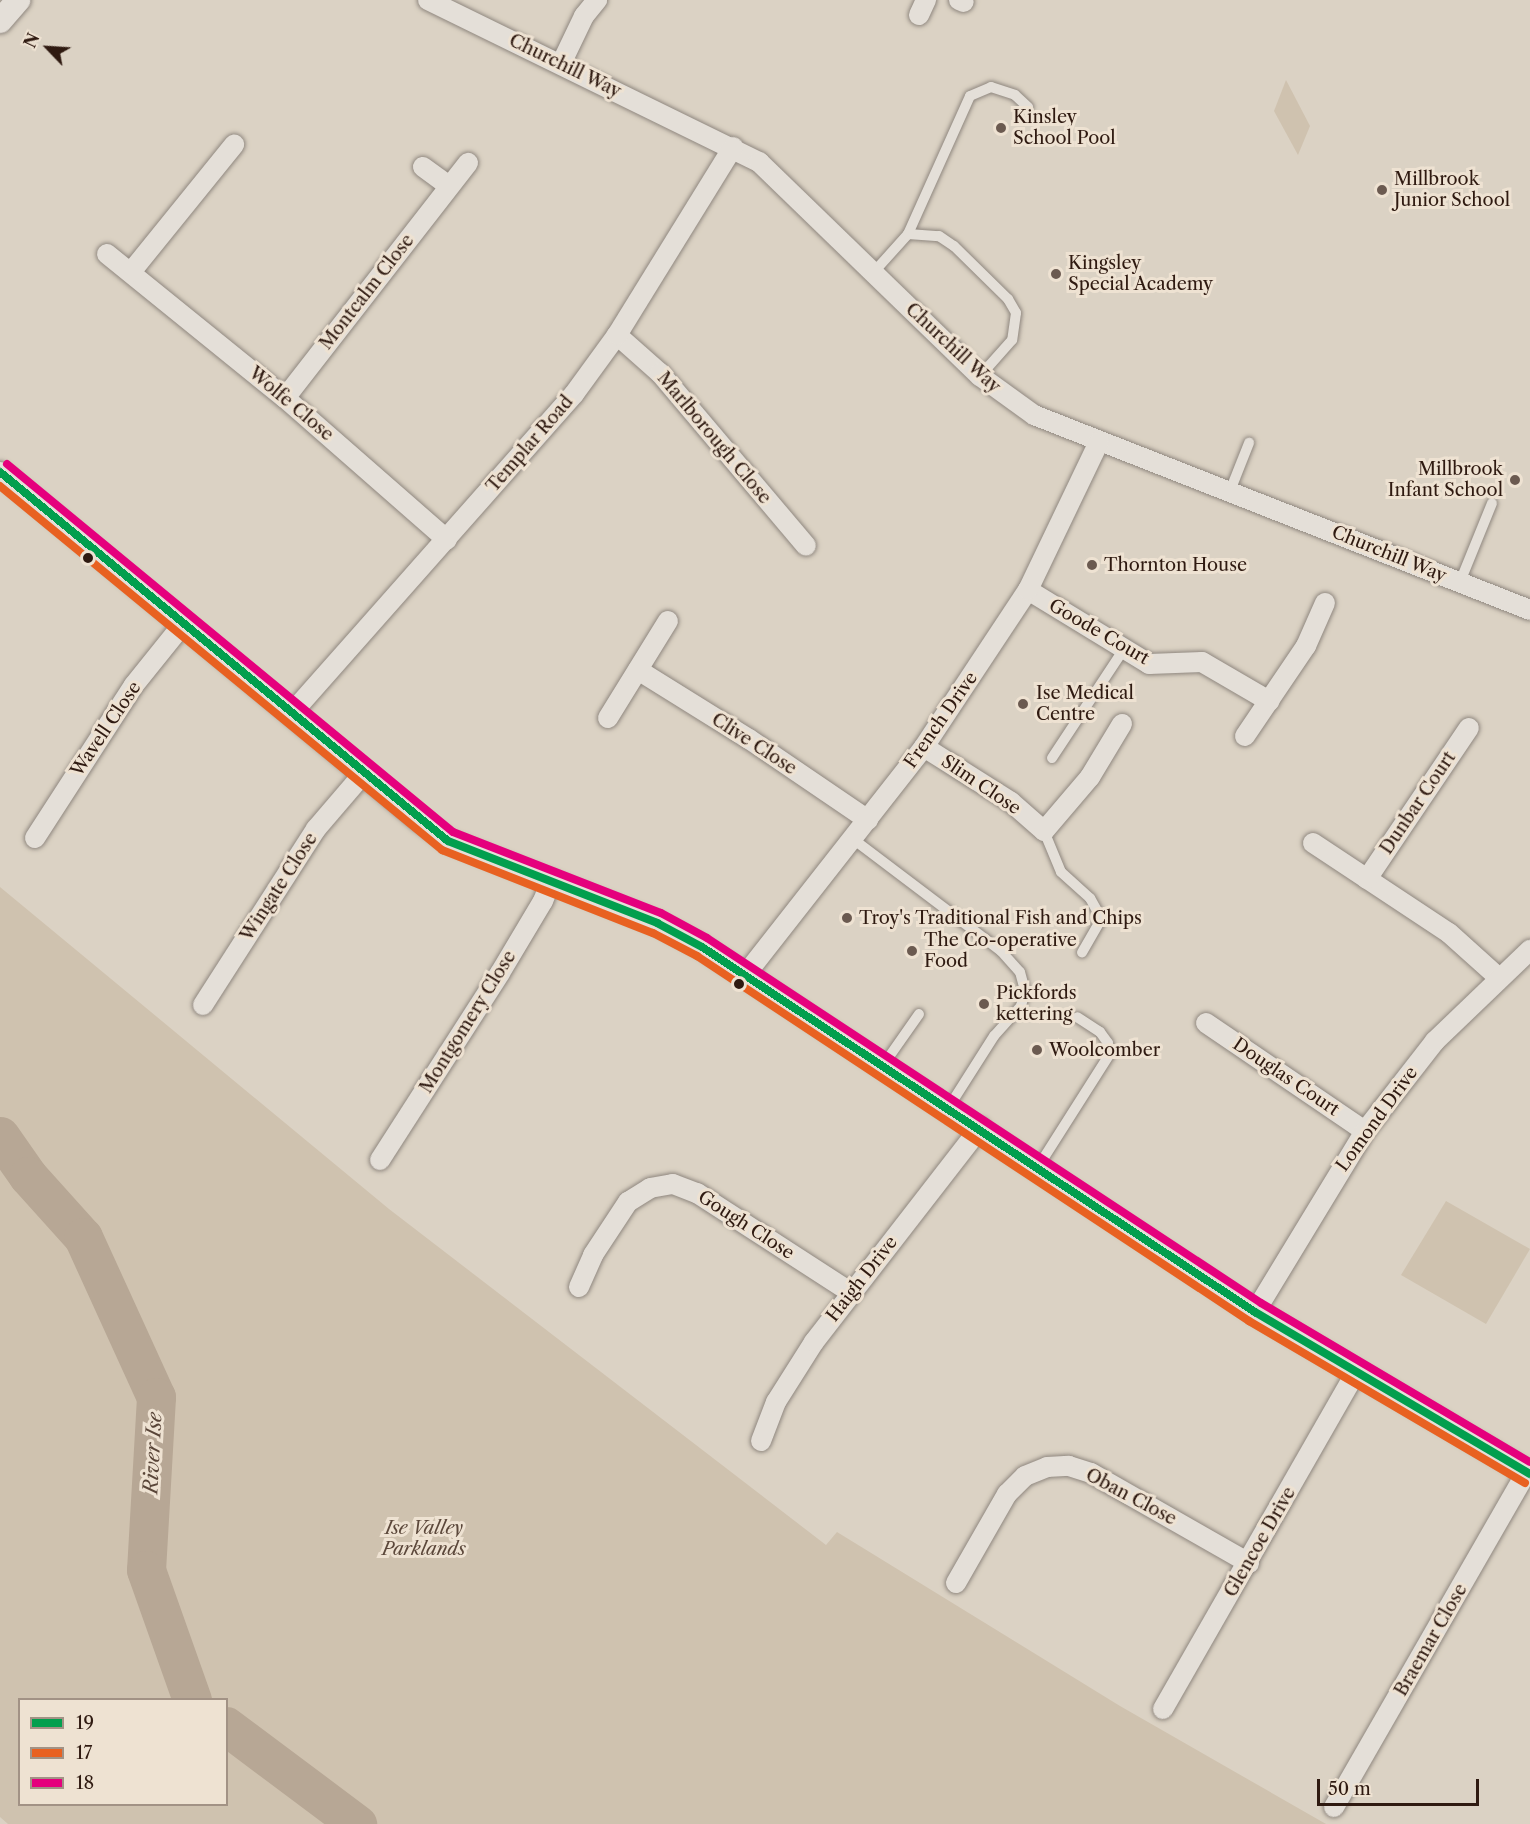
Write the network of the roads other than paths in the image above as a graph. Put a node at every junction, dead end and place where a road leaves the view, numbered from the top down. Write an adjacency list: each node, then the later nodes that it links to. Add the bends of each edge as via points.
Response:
1 (18, 0): 4 (street)
2 (428, 0): 5 (street, Churchill Way)
3 (597, 0): 5 (street, via 580,23)
4 (0, 21)
5 (561, 64): 8 (street, Churchill Way)
6 (1028, 107): 12 (lane, via 1015,95 990,87 970,96)
7 (234, 145): 14 (street)
8 (733, 147): 15 (street, Churchill Way, via 783,183); 16 (street, Templar Road)
9 (468, 163): 11 (street, Montcalm Close)
10 (423, 167): 11 (street)
11 (449, 186): 18 (street, Montcalm Close)
12 (908, 234): 15 (lane); 17 (lane, via 946,239 1013,306 1017,329 1012,340)
13 (107, 254): 14 (street, Wolfe Close)
14 (131, 272): 18 (street, Wolfe Close)
15 (873, 273): 17 (street, Churchill Way)
16 (617, 335): 24 (street, Templar Road, via 541,434); 25 (street, Marlborough Close, via 660,373)
17 (980, 376): 19 (street, Churchill Way, via 1034,415)
18 (285, 398): 24 (street, Wolfe Close)
19 (1099, 442): 22 (street, Churchill Way); 27 (street, French Drive)
20 (1249, 443): 22 (lane)
21 (1, 475): 31 (street)
22 (1230, 491): 26 (street, Churchill Way)
23 (1492, 503): 26 (lane)
24 (447, 540): 35 (street, Templar Road)
25 (806, 546)
26 (1460, 582): 29 (street, Churchill Way)
27 (1028, 590): 32 (street, Goode Court); 40 (street, French Drive)
28 (1325, 603): 34 (street, via 1306,646)
29 (1530, 610)
30 (668, 621): 33 (street)
31 (183, 624): 35 (street); 45 (street, Wavell Close, via 134,685)
32 (1124, 649): 34 (street, Goode Court, via 1149,664 1202,662); 41 (lane)
33 (638, 670): 36 (street); 43 (street, Clive Close)
34 (1269, 701): 39 (street)
35 (291, 714): 42 (street)
36 (608, 718)
37 (1122, 724): 44 (street, via 1089,777)
38 (1468, 728): 48 (street, Dunbar Court)
39 (1245, 736)
40 (924, 747): 43 (street, French Drive); 44 (street, Slim Close, via 1011,802)
41 (1052, 758)
42 (363, 774): 49 (street, via 448,840); 54 (street, Wingate Close, via 316,829)
43 (868, 820): 46 (street, French Drive)
44 (1044, 831): 51 (lane, via 1061,872 1090,898 1099,914 1099,923)
45 (35, 838)
46 (853, 839): 52 (street, French Drive); 59 (lane, via 1000,951 1020,972 1025,991 1021,1006 994,1036)
47 (1313, 843): 48 (street)
48 (1367, 879): 53 (street, via 1449,933)
49 (551, 881): 52 (street, via 657,923); 62 (street, Montgomery Close, via 543,902 500,973)
50 (1530, 950): 53 (street, Lomond Drive)
51 (1082, 952)
52 (746, 974): 58 (street)
53 (1498, 977): 61 (street, Lomond Drive, via 1436,1041)
54 (203, 1005)
55 (918, 1014): 58 (lane)
56 (1077, 1017): 63 (lane, via 1100,1032 1108,1043 1109,1055)
57 (1206, 1023): 61 (street, Douglas Court)
58 (884, 1064): 59 (street)
59 (949, 1107): 60 (street)
60 (980, 1128): 63 (street); 65 (street, Haigh Drive)
61 (1365, 1131): 66 (street, Lomond Drive)
62 (380, 1160)
63 (1038, 1167): 66 (street)
64 (579, 1287): 65 (street, Gough Close, via 593,1256 628,1202 650,1188 673,1184 697,1193)
65 (850, 1292): 68 (street, Haigh Drive, via 776,1402)
66 (1255, 1312): 67 (street)
67 (1356, 1374): 69 (street); 70 (street, Glencoe Drive)
68 (761, 1441)
69 (1528, 1473): 73 (street, Braemar Close)
70 (1249, 1563): 71 (street, Oban Close, via 1091,1473 1069,1466 1047,1467 1025,1476 1007,1494); 72 (street, Glencoe Drive)
71 (956, 1582)
72 (1163, 1709)
73 (1334, 1807)

